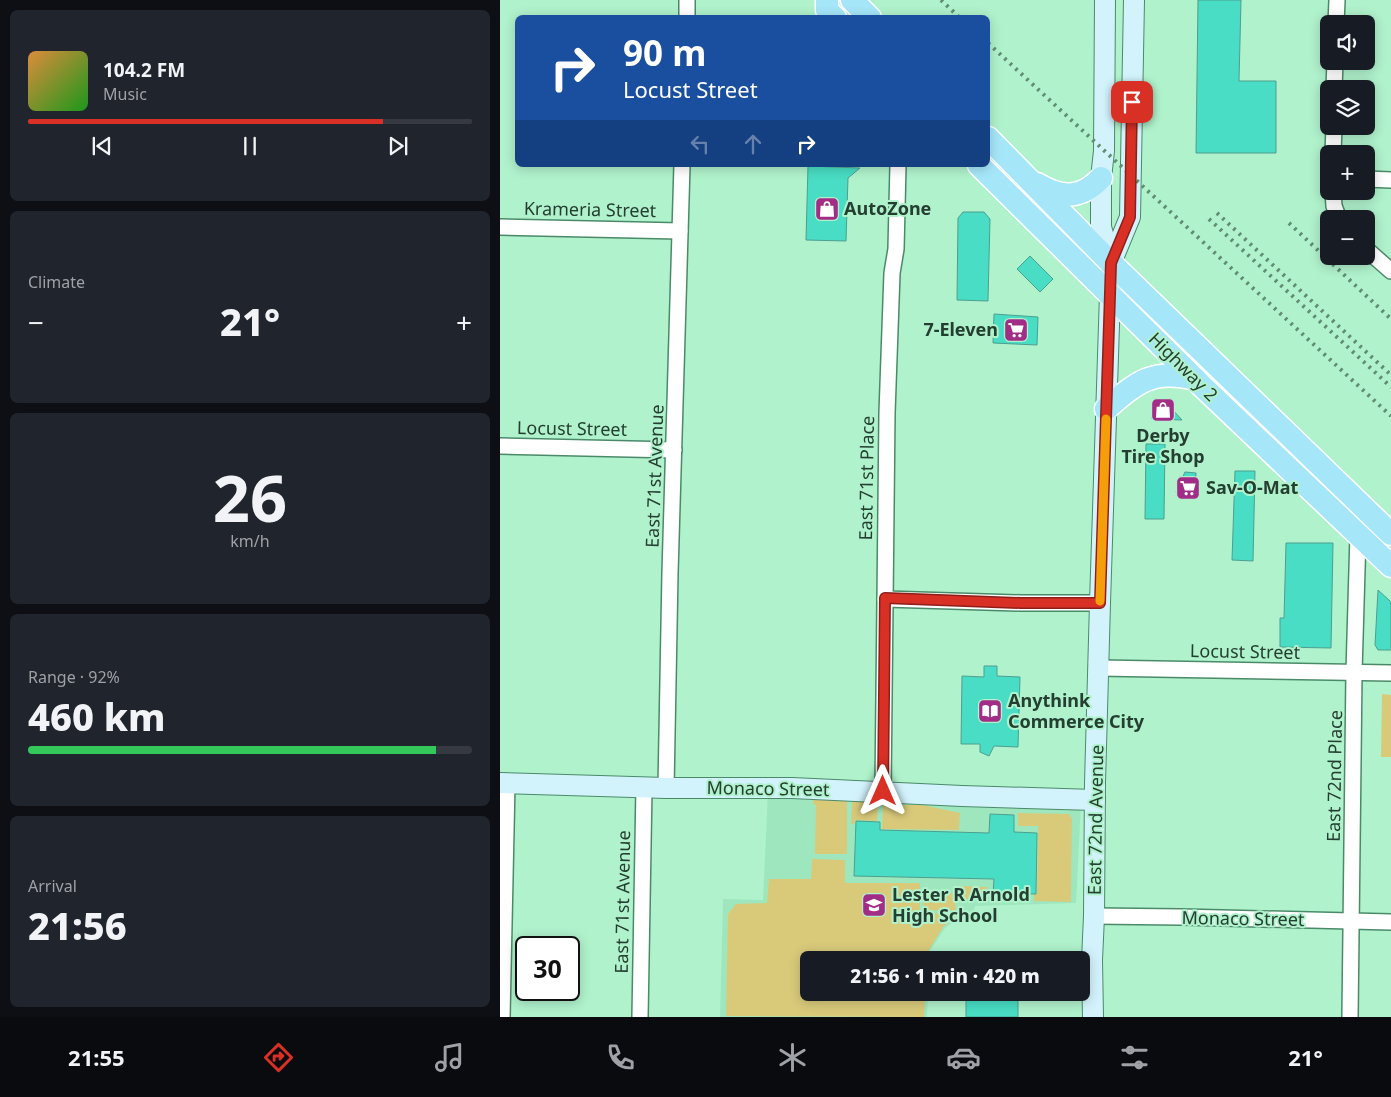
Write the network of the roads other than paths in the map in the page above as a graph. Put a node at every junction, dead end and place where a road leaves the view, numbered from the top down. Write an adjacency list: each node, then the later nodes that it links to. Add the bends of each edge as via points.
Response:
1 (688, 0): 7 (street)
2 (828, 0): 8 (main road, via 827,10)
3 (852, 0): 9 (main road)
4 (1105, 0): 16 (main road, East 72nd Avenue)
5 (1134, 0): 22 (main road, East 72nd Avenue, via 1130,217)
6 (1336, 0): 10 (street)
7 (687, 15)
8 (832, 15)
9 (867, 15)
10 (1336, 15)
11 (990, 140): 15 (main road, Highway 2)
12 (682, 167): 20 (street, East 71st Avenue)
13 (898, 167): 32 (street, East 71st Place, via 887,413)
14 (981, 167): 24 (main road, Highway 2)
15 (1026, 177): 16 (main road, via 1059,194 1078,194); 22 (main road, Highway 2)
16 (1101, 178): 22 (main road, East 72nd Avenue, via 1101,227)
17 (1375, 179): 18 (street)
18 (1391, 180)
19 (500, 227): 20 (street, Krameria Street)
20 (680, 231): 28 (street, East 71st Avenue)
21 (1375, 257): 23 (street)
22 (1111, 263): 24 (main road, East 72nd Avenue); 30 (main road, Highway 2)
23 (1391, 271)
24 (1110, 294): 25 (main road, Highway 2); 26 (main road, East 72nd Avenue)
25 (1195, 379): 26 (main road, via 1164,375 1146,379); 29 (main road, Highway 2)
26 (1106, 409): 33 (main road, East 72nd Avenue)
27 (500, 446): 28 (street, Locust Street)
28 (674, 450): 39 (street, East 71st Avenue)
29 (1358, 534): 31 (main road, Highway 2); 35 (street, East 72nd Place)
30 (1391, 534)
31 (1391, 566)
32 (885, 598): 33 (street); 40 (street, East 71st Place)
33 (1100, 603): 34 (main road, East 72nd Avenue)
34 (1099, 668): 35 (street, Locust Street); 41 (main road, East 72nd Avenue)
35 (1354, 672): 36 (street, Locust Street); 43 (street, East 72nd Place)
36 (1391, 673)
37 (503, 783): 38 (main road, Monaco Street); 45 (street)
38 (644, 787): 39 (main road, Monaco Street); 46 (street, East 71st Avenue)
39 (666, 788): 40 (main road, Monaco Street)
40 (883, 791): 41 (main road, Monaco Street)
41 (1095, 800): 42 (main road, East 72nd Avenue)
42 (1094, 916): 43 (street, Monaco Street); 47 (main road, East 72nd Avenue)
43 (1352, 921): 44 (street, Monaco Street); 48 (street, East 72nd Place)
44 (1391, 922)
45 (502, 1017)
46 (640, 1017)
47 (1093, 1017)
48 (1350, 1017)

